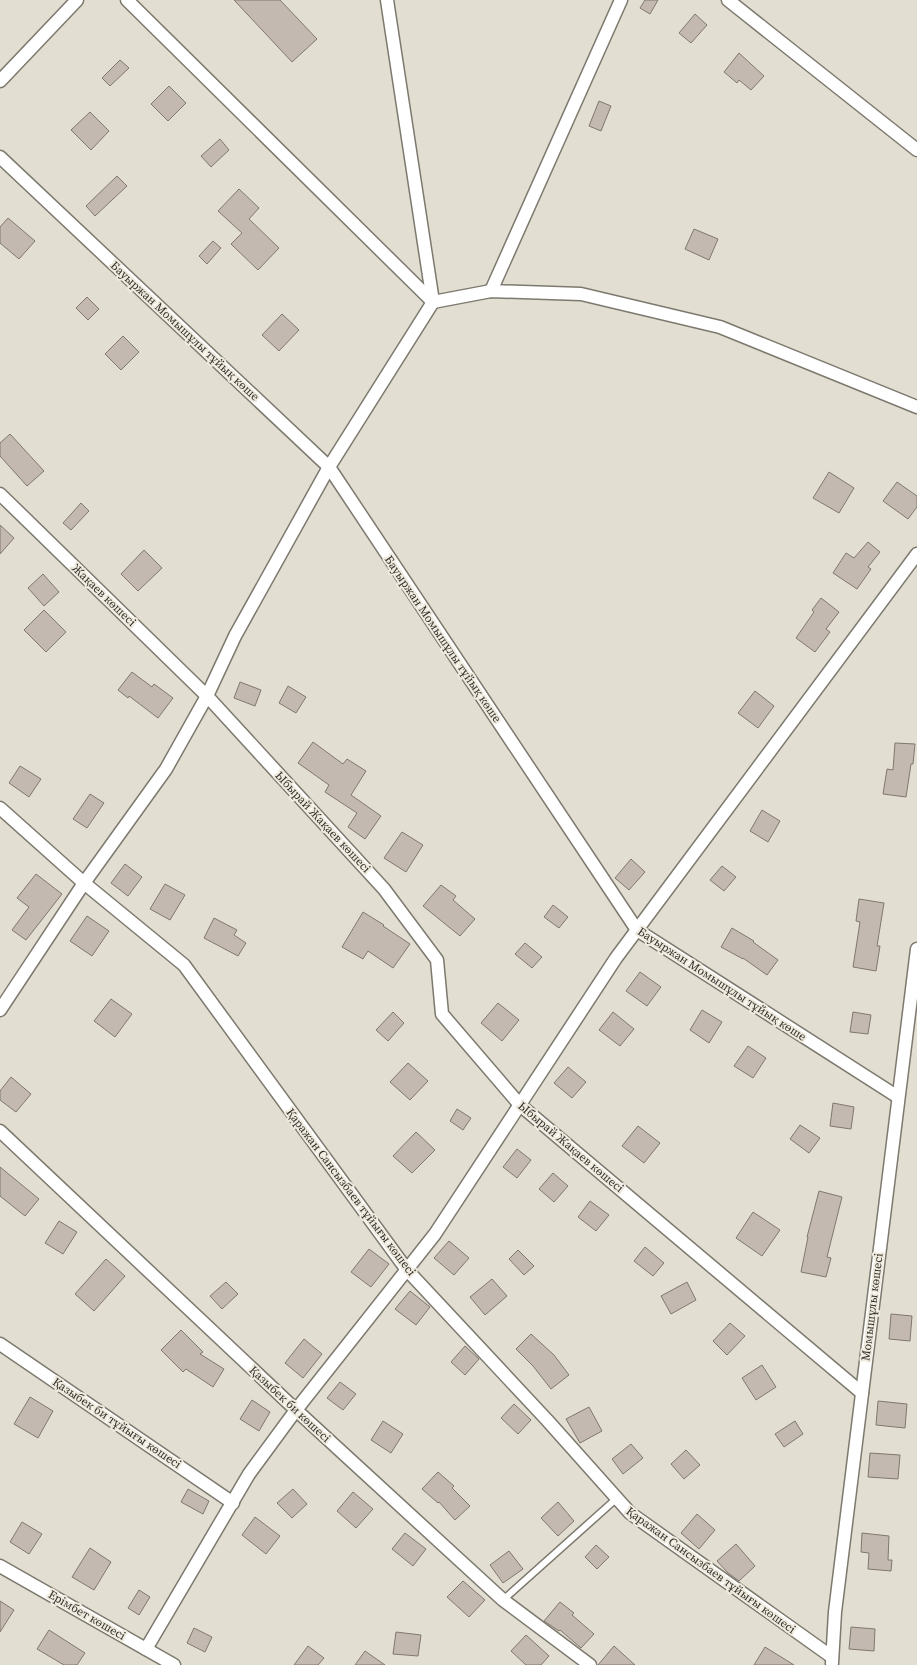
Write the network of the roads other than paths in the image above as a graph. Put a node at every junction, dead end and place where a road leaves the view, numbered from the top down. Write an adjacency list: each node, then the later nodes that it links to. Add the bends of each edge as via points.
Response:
1 (77, 0): 6 (street)
2 (127, 0): 10 (street)
3 (387, 0): 10 (street)
4 (621, 0): 9 (street)
5 (728, 0): 7 (street)
6 (0, 81)
7 (917, 150)
8 (0, 157): 12 (street, Бауыржан Момышұлы тұйық көше)
9 (491, 291): 10 (street); 11 (street, via 581,294 720,327)
10 (433, 302): 12 (street)
11 (917, 407)
12 (329, 467): 15 (street, via 235,636); 18 (street, Бауыржан Момышұлы тұйық көше)
13 (0, 494): 15 (street, Жақаев көшесі)
14 (917, 554): 18 (street)
15 (207, 696): 17 (street, via 166,769); 22 (street, Ыбырай Жақаев көшесі, via 384,889 437,960 442,1014)
16 (0, 808): 17 (street, Қаражан Сансызбаев тұйығы көшесі)
17 (84, 883): 20 (street); 24 (street, Қаражан Сансызбаев тұйығы көшесі, via 184,965)
18 (637, 930): 21 (street, Бауыржан Момышұлы тұйық көше); 22 (street)
19 (917, 949): 21 (street, Момышұлы көшесі)
20 (0, 1010)
21 (898, 1097): 26 (street, Момышұлы көшесі)
22 (520, 1105): 24 (street, via 435,1234); 26 (street, Ыбырай Жақаев көшесі)
23 (0, 1130): 27 (street, Қазыбек би көшесі)
24 (407, 1270): 27 (street); 28 (street, Қаражан Сансызбаев тұйығы көшесі)
25 (0, 1344): 29 (street, Қазыбек би тұйығы көшесі)
26 (862, 1392): 33 (street, Момышұлы көшесі)
27 (296, 1410): 29 (street, via 249,1474); 31 (street, Қазыбек би көшесі)
28 (616, 1499): 31 (lane); 33 (street, Қаражан Сансызбаев тұйығы көшесі, via 630,1513)
29 (234, 1503): 32 (street)
30 (0, 1566): 32 (street, Ерімбет көшесі)
31 (503, 1600): 35 (street, Қазыбек би көшесі)
32 (146, 1649): 34 (street, Ерімбет көшесі)
33 (832, 1661)
34 (174, 1665)
35 (590, 1665)

